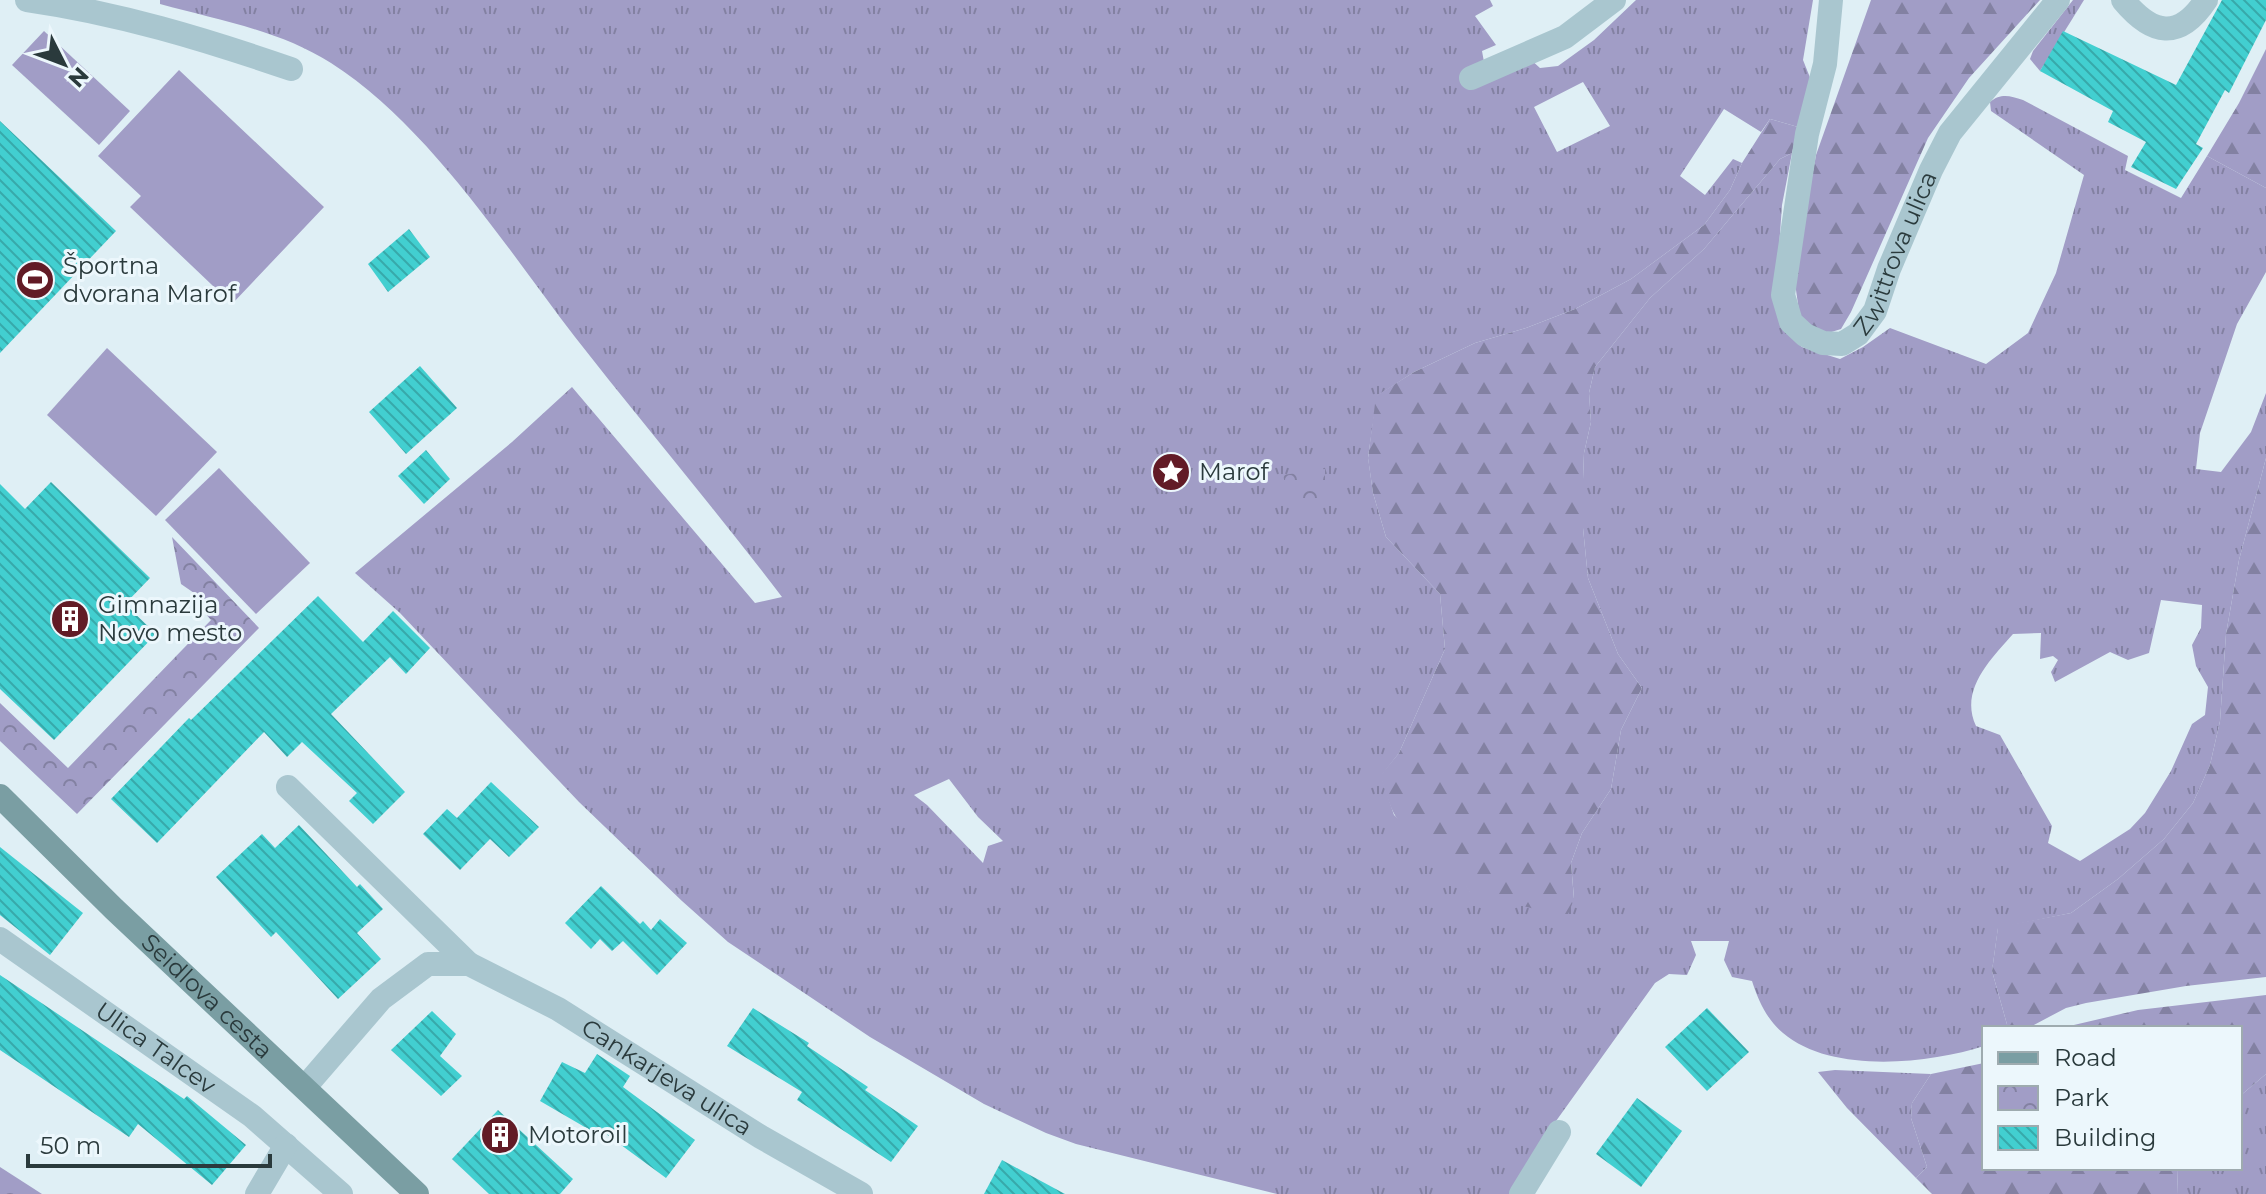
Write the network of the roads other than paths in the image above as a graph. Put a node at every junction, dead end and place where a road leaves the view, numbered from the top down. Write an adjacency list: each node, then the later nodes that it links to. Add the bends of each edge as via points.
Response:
1 (27, 0): 7 (street, via 193,35)
2 (1614, 0): 8 (street, via 1565,37)
3 (1831, 0): 4 (street, Zwittrova ulica, via 1825,64 1807,134 1783,295 1791,322 1805,335 1842,344 1858,334 1875,311 1950,133)
4 (2058, 0)
5 (2123, 0): 6 (street, via 2152,27 2163,29 2186,25)
6 (2206, 0)
7 (291, 69)
8 (1471, 78)
9 (288, 787): 12 (street, Cankarjeva ulica)
10 (0, 796): 13 (street, Seidlova cesta)
11 (0, 939): 15 (street, Ulica Talcev)
12 (469, 964): 13 (street, Cankarjeva ulica, via 428,964 381,999); 19 (street, Cankarjeva ulica, via 558,1009)
13 (305, 1087): 18 (street, Seidlova cesta)
14 (1559, 1132): 20 (street)
15 (286, 1145): 16 (street); 17 (street, Ulica Talcev)
16 (257, 1194)
17 (341, 1194)
18 (417, 1194)
19 (861, 1194)
20 (1521, 1194)

